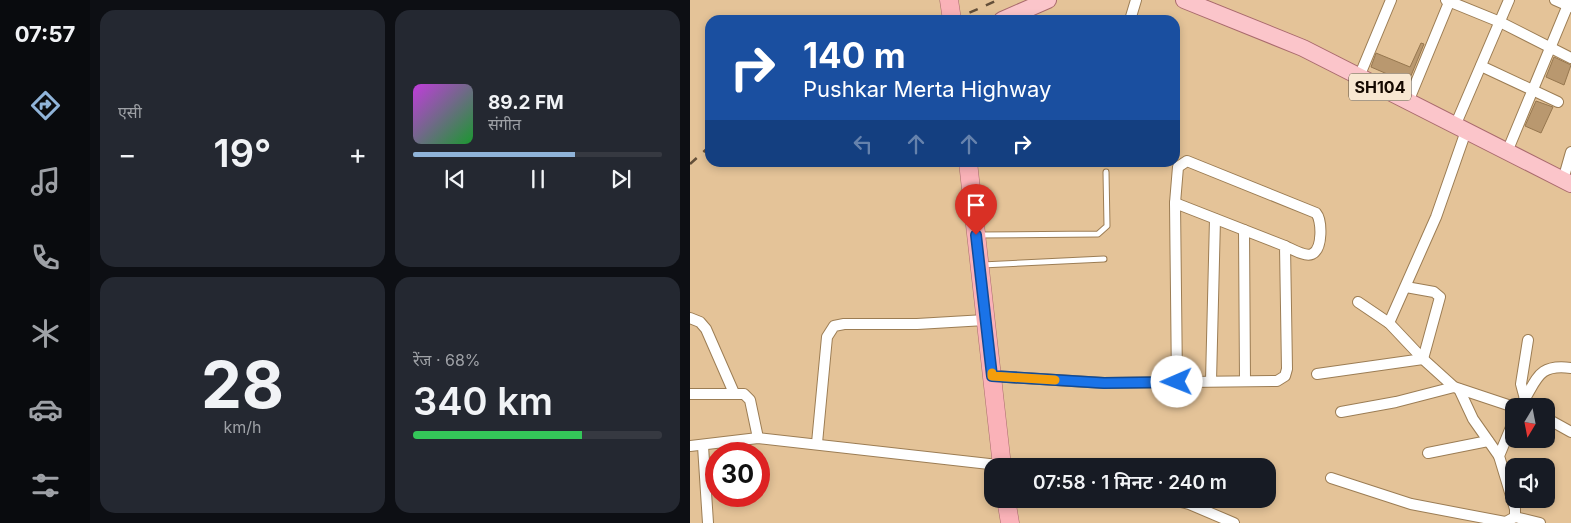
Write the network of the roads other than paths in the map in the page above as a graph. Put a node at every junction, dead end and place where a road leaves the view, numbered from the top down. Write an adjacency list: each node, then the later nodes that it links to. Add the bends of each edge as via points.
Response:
1 (949, 0): 10 (highway)
2 (1048, 0): 11 (main road)
3 (1136, 0): 12 (street)
4 (1184, 0): 17 (main road, SH104, via 1266,31)
5 (1391, 0): 17 (street)
6 (1448, 0): 13 (street); 19 (street)
7 (1509, 0): 13 (street)
8 (1555, 0): 9 (street)
9 (1569, 4): 14 (street)
10 (951, 15)
11 (1014, 15)
12 (1132, 15)
13 (1500, 22): 14 (street); 16 (street)
14 (1550, 47): 15 (street); 18 (street)
15 (1571, 58)
16 (1481, 66): 18 (street); 21 (street)
17 (1359, 77): 19 (main road, SH104)
18 (1532, 91): 20 (street); 22 (street)
19 (1408, 102): 21 (main road, SH104)
20 (1558, 102)
21 (1461, 128): 22 (main road, SH104); 36 (street, via 1436,217)
22 (1507, 152): 28 (main road, SH104)
23 (1571, 152): 28 (street)
24 (1180, 165): 33 (street, via 1187,161 1316,213 1320,220 1315,252 1308,255)
25 (969, 167): 32 (highway)
26 (1179, 167): 29 (street)
27 (1106, 172): 32 (lane, via 1107,226 1098,234)
28 (1567, 182)
29 (1175, 203): 30 (street); 47 (street)
30 (1215, 219): 31 (street); 48 (street)
31 (1244, 230): 33 (street); 46 (street)
32 (976, 235): 35 (highway)
33 (1285, 246): 46 (street, via 1285,376 1277,381)
34 (1104, 259): 35 (lane)
35 (979, 265): 39 (highway)
36 (1406, 286): 40 (street); 42 (street, via 1440,296)
37 (1358, 302): 40 (street)
38 (690, 318): 50 (street, via 706,329)
39 (985, 320): 45 (highway); 61 (street, via 834,326 827,337)
40 (1390, 323): 42 (street)
41 (1528, 340): 52 (street)
42 (1423, 359): 44 (street); 49 (street)
43 (1571, 368): 53 (street, via 1551,367 1544,371)
44 (1317, 374)
45 (992, 376): 47 (street, via 1104,383); 66 (highway)
46 (1245, 380): 48 (street)
47 (1177, 382): 48 (street)
48 (1211, 382)
49 (1457, 388): 54 (street); 55 (street); 59 (street)
50 (734, 393): 51 (street); 58 (street, via 744,394 750,400)
51 (690, 394)
52 (1522, 398)
53 (1525, 398)
54 (1505, 404)
55 (1341, 412)
56 (1555, 423): 57 (street)
57 (1571, 432)
58 (758, 438): 61 (street); 63 (street)
59 (1488, 441): 64 (street); 65 (street)
60 (1505, 442): 65 (street)
61 (817, 443): 67 (street)
62 (690, 446): 63 (street)
63 (703, 446): 72 (street)
64 (1428, 453)
65 (1499, 456): 71 (street)
66 (1004, 458)
67 (984, 463)
68 (1331, 478): 75 (street, via 1411,504)
69 (1008, 508): 73 (highway)
70 (1198, 508): 74 (street)
71 (1514, 517): 75 (street); 76 (street)
72 (708, 523)
73 (1010, 523)
74 (1234, 523)
75 (1505, 523)
76 (1540, 523)

